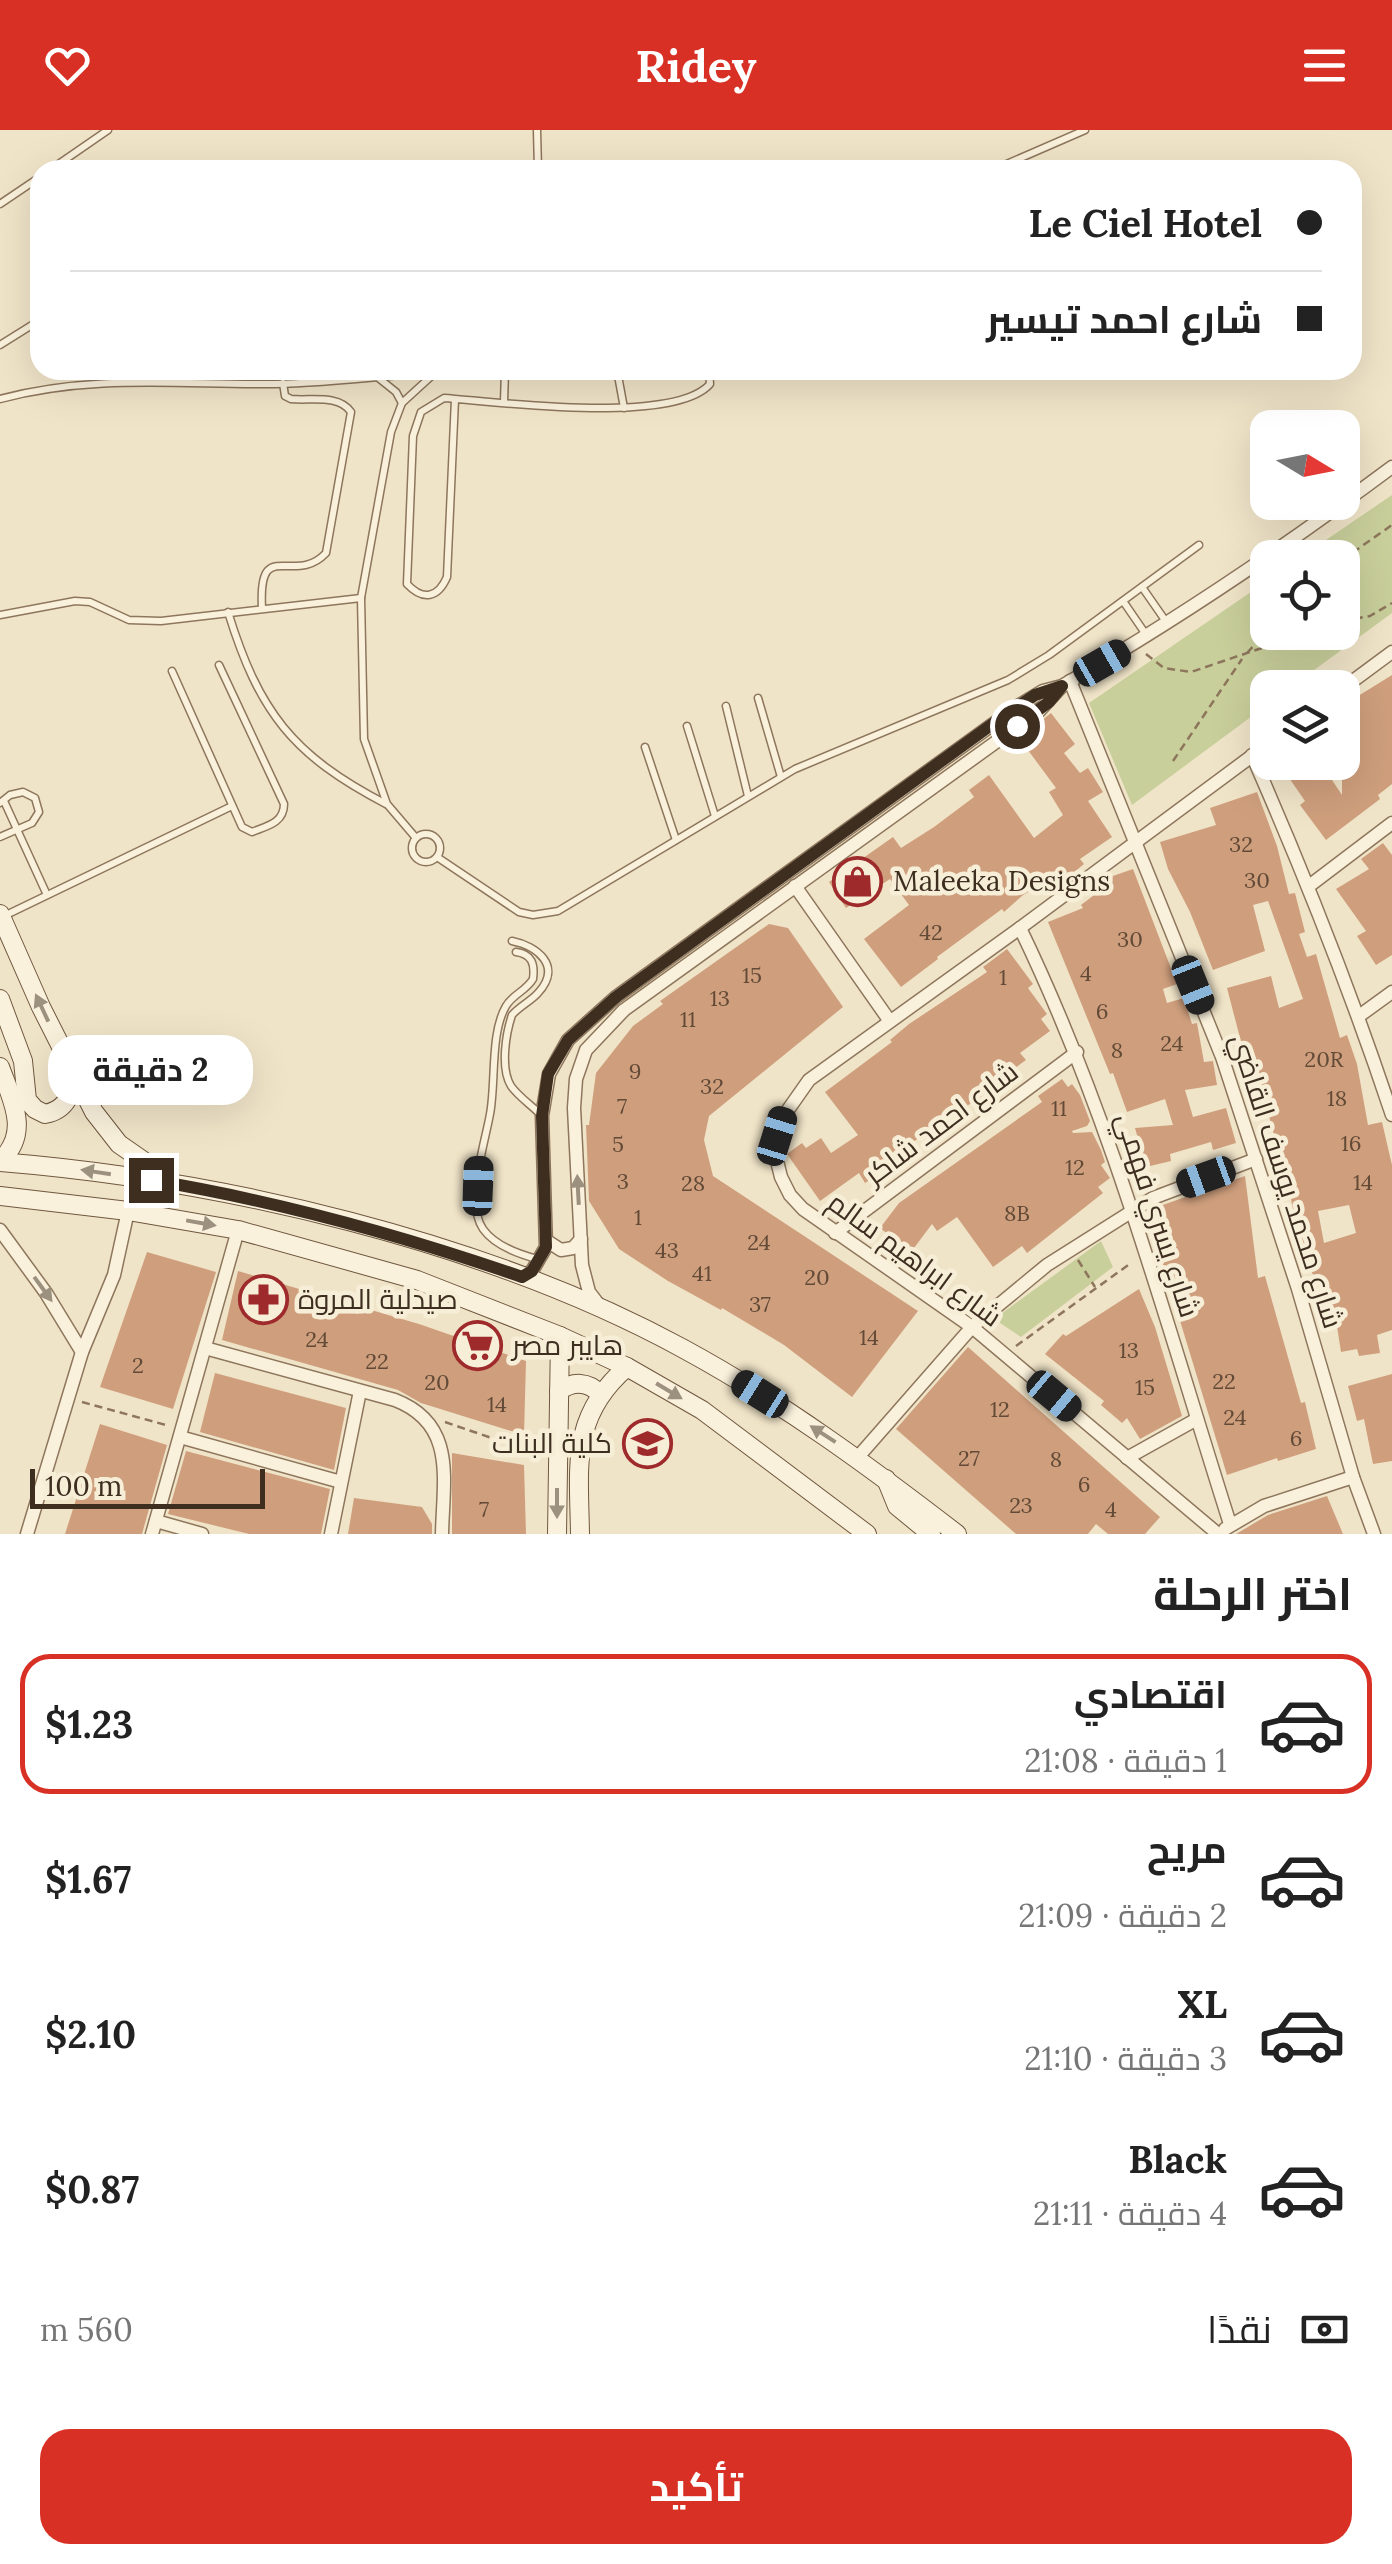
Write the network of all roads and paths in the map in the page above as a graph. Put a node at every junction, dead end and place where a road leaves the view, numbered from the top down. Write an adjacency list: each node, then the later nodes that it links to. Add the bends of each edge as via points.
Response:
1 (108, 130): 4 (lane)
2 (537, 130): 5 (lane)
3 (1086, 130): 6 (lane)
4 (64, 160)
5 (538, 160)
6 (1016, 160)
7 (30, 183): 8 (lane)
8 (0, 204)
9 (30, 326): 10 (lane)
10 (0, 345)
11 (322, 380): 17 (lane)
12 (380, 380): 21 (lane)
13 (429, 380): 21 (lane)
14 (505, 380): 20 (lane)
15 (619, 380): 22 (lane)
16 (710, 380): 22 (lane, via 703,392 673,402)
17 (283, 383): 18 (lane, via 56,386); 31 (lane, via 291,399 338,401 350,412 326,553 312,564 265,572)
18 (0, 399)
19 (455, 399): 19 (lane, via 421,412 413,436 407,584 416,594 442,590 447,577); 20 (lane)
20 (504, 402): 22 (lane)
21 (402, 403): 28 (lane)
22 (624, 408)
23 (1392, 466): 35 (street)
24 (1392, 525): 26 (path)
25 (1199, 545): 27 (lane)
26 (1360, 547)
27 (1142, 587): 29 (lane); 35 (lane)
28 (361, 598): 31 (lane); 56 (lane, via 364,738)
29 (1122, 601): 36 (lane); 52 (lane, via 1008,680)
30 (1392, 603): 34 (path)
31 (262, 608): 32 (lane)
32 (228, 612): 33 (lane, via 130,620 75,601); 56 (lane, via 268,708 301,748)
33 (0, 614)
34 (1360, 617)
35 (1168, 623): 36 (street)
36 (1147, 636): 37 (street)
37 (1133, 644): 41 (path, via 1164,668 1181,672); 45 (street)
38 (1250, 650): 41 (path)
39 (1260, 650): 41 (path)
40 (1392, 652): 44 (street)
41 (1244, 656): 51 (path)
42 (218, 664): 57 (lane, via 284,809 278,821 252,832)
43 (172, 670): 57 (lane)
44 (1360, 676)
45 (1066, 684): 64 (street, شارع محمد يوسف القاضي); 66 (street, via 1039,711); 82 (street, via 1018,706 616,997 557,1056)
46 (758, 698): 52 (lane)
47 (726, 706): 54 (lane)
48 (687, 726): 58 (lane)
49 (644, 748): 63 (lane)
50 (1250, 756): 64 (street, شارع ابراهيم سالم)
51 (1173, 762)
52 (781, 777): 54 (lane)
53 (1263, 780): 67 (street)
54 (748, 796): 58 (lane)
55 (2, 802): 60 (lane); 60 (lane, via 16,792 35,798 36,818)
56 (387, 804): 62 (lane)
57 (232, 806): 68 (lane)
58 (715, 816): 63 (lane)
59 (1392, 823): 67 (street)
60 (18, 830): 61 (lane); 68 (lane)
61 (0, 838)
62 (416, 838): 65 (lane, via 435,838); 65 (lane, via 415,857)
63 (676, 840): 65 (lane, via 547,914 519,912)
64 (1136, 842): 70 (street, شارع ابراهيم سالم); 83 (street, شارع محمد يوسف القاضي)
65 (436, 857)
66 (795, 886): 76 (street); 92 (street, one-way to 66, via 574,1091 586,1050 624,1010)
67 (1309, 886): 75 (street)
68 (48, 895): 69 (lane)
69 (1, 915): 79 (main road, one-way to 69)
70 (1020, 928): 76 (street, شارع ابراهيم سالم); 77 (street, شارع يسري فهمي)
71 (512, 941): 82 (lane, via 532,945 547,966 540,991 512,1015 506,1054 512,1088)
72 (516, 952): 96 (lane, via 533,961 534,979 500,1021 478,1216 484,1232 502,1246)
73 (1392, 992): 75 (street)
74 (0, 999): 80 (main road, via 24,1060)
75 (1359, 1016): 81 (street)
76 (889, 1020): 91 (street, شارع ابراهيم سالم, via 809,1080 777,1136 778,1167 790,1194)
77 (1077, 1052): 87 (street, شارع يسري فهمي); 91 (street, شارع احمد شاكر)
78 (0, 1067): 80 (main road)
79 (71, 1068): 80 (main road, via 66,1103 51,1113); 85 (main road, via 119,1144)
80 (26, 1112): 84 (main road)
81 (1392, 1115)
82 (542, 1116): 93 (street)
83 (1256, 1159): 87 (street); 116 (street, شارع محمد يوسف القاضي)
84 (0, 1162): 85 (main road, one-way to 84)
85 (187, 1186): 97 (main road, via 378,1231)
86 (0, 1196): 88 (main road)
87 (1130, 1210): 94 (street); 95 (street, شارع يسري فهمي)
88 (128, 1211): 90 (main road, one-way to 90); 103 (street, via 114,1274)
89 (0, 1230): 103 (street, one-way to 103)
90 (238, 1230): 101 (main road, via 417,1280); 102 (street)
91 (835, 1233): 100 (street, شارع ابراهيم سالم)
92 (580, 1239): 93 (street, via 561,1250); 99 (street, via 589,1292)
93 (546, 1241): 96 (street)
94 (1071, 1248): 98 (path); 100 (street)
95 (1144, 1253): 98 (path); 111 (street, شارع يسري فهمي)
96 (540, 1260): 97 (street)
97 (522, 1277): 99 (main road)
98 (1096, 1288): 104 (path)
99 (610, 1313): 113 (main road, one-way to 99, via 727,1373)
100 (972, 1327): 104 (street, شارع ابراهيم سالم); 113 (street)
101 (560, 1336): 105 (main road); 107 (main road)
102 (205, 1348): 106 (street); 112 (street)
103 (82, 1352): 109 (street)
104 (1005, 1355): 114 (street, شارع ابراهيم سالم)
105 (627, 1367): 108 (main road); 127 (main road, one-way to 127, via 702,1410)
106 (360, 1391): 110 (street); 118 (street)
107 (559, 1392): 108 (main road, via 577,1384); 115 (main road)
108 (600, 1394): 126 (main road, via 579,1449)
109 (68, 1398): 112 (path); 121 (street)
110 (422, 1415): 115 (path); 124 (street, via 443,1456)
111 (1196, 1420): 114 (street); 120 (street, شارع يسري فهمي)
112 (181, 1433): 118 (street); 119 (street)
113 (858, 1457): 117 (main road)
114 (1128, 1458): 120 (street, شارع ابراهيم سالم)
115 (557, 1461): 125 (main road, one-way to 125)
116 (1353, 1477): 120 (street, via 1264,1506); 130 (street, شارع محمد يوسف القاضي)
117 (886, 1479): 128 (main road, via 897,1506); 129 (main road)
118 (342, 1482): 123 (street)
119 (154, 1527): 122 (street)
120 (1222, 1531)
121 (27, 1534)
122 (202, 1534)
123 (331, 1534)
124 (442, 1534)
125 (557, 1534)
126 (580, 1534)
127 (867, 1534)
128 (931, 1534)
129 (957, 1534)
130 (1374, 1534)

